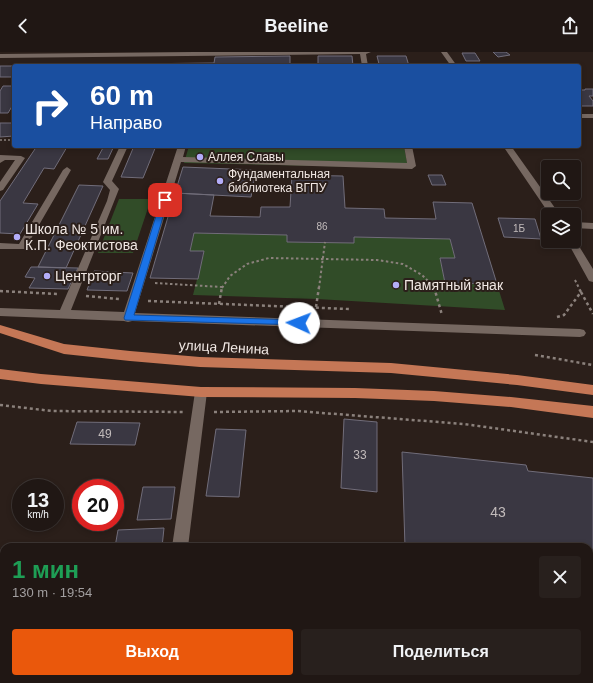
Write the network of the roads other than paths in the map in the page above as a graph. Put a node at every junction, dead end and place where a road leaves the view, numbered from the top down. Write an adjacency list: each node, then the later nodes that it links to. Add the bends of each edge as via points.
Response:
1 (363, 52): 2 (street); 4 (street); 9 (street)
2 (368, 52)
3 (444, 52): 10 (street)
4 (241, 53): 5 (street)
5 (105, 54): 7 (street)
6 (0, 56): 7 (street)
7 (53, 56): 8 (street)
8 (49, 64)
9 (365, 64)
10 (453, 64)
11 (581, 116): 12 (street)
12 (593, 116)
13 (123, 148): 28 (street, via 107,182 115,189 111,201)
14 (181, 148): 18 (street)
15 (408, 148): 18 (street, via 412,166)
16 (509, 148): 21 (street)
17 (1, 158): 20 (street, via 21,158)
18 (177, 159): 29 (street)
19 (67, 170): 24 (street, via 22,247)
20 (0, 188)
21 (550, 208)
22 (581, 225): 23 (street)
23 (593, 226)
24 (0, 246)
25 (576, 248): 26 (street)
26 (593, 278)
27 (0, 312): 28 (street)
28 (64, 313): 29 (street)
29 (128, 318): 31 (street)
30 (0, 329): 33 (main road, улица Ленина, via 64,350 200,362 446,372)
31 (580, 333)
32 (0, 374): 34 (main road)
33 (593, 390)
34 (201, 392): 35 (main road, via 434,396); 36 (street)
35 (593, 412)
36 (181, 543)

